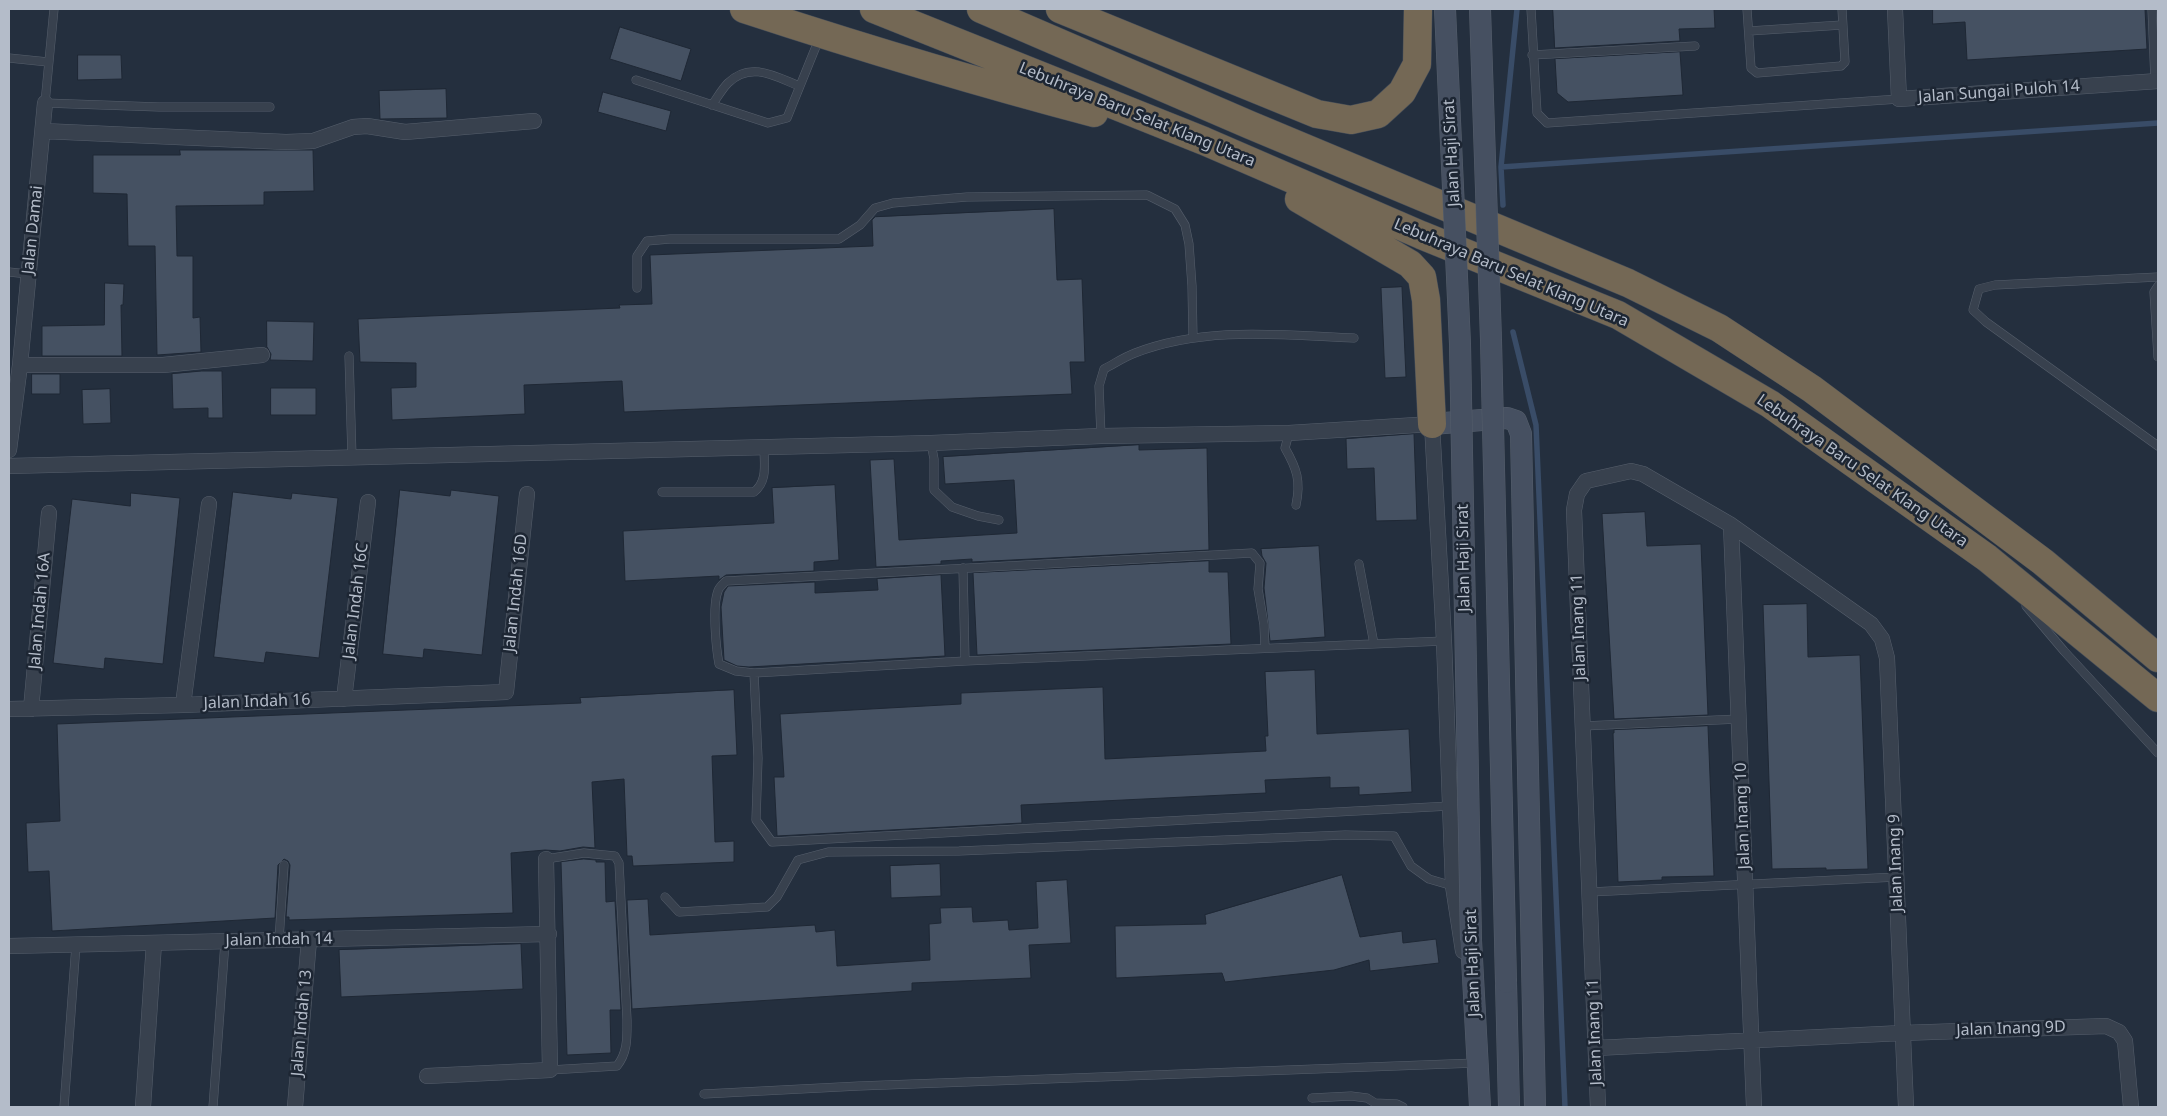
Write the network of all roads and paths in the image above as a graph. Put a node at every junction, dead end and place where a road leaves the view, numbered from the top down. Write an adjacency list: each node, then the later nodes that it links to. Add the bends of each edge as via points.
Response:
1 (54, 9): 21 (lane, Jalan Damai)
2 (744, 9): 17 (highway)
3 (874, 9): 32 (highway, Lebuhraya Baru Selat Klang Utara)
4 (981, 9): 30 (highway, Lebuhraya Baru Selat Klang Utara)
5 (1049, 9): 30 (highway)
6 (1060, 9): 7 (highway, via 1317,114 1351,120 1378,114 1402,92 1417,64)
7 (1418, 9)
8 (1445, 9): 98 (main road, Jalan Haji Sirat, bridge, via 1460,344 1471,940)
9 (1480, 9): 112 (main road, Jalan Haji Sirat, bridge)
10 (1531, 9): 19 (lane)
11 (1747, 9): 16 (lane)
12 (1842, 9): 15 (lane)
13 (1896, 9): 25 (street, Jalan Sungai Puloh 14)
14 (2152, 9): 23 (lane)
15 (1842, 25): 16 (lane); 16 (lane, via 1845,62 1841,66 1757,73 1751,68)
16 (1748, 31)
17 (821, 34): 24 (lane); 32 (highway, via 1002,89)
18 (1695, 46): 19 (lane)
19 (1532, 55): 25 (lane, via 1537,113 1548,123)
20 (9, 58): 21 (lane)
21 (48, 62): 26 (lane, Jalan Damai)
22 (636, 80): 27 (lane)
23 (2157, 81): 25 (street, Jalan Sungai Puloh 14)
24 (799, 86): 27 (lane, via 764,72 745,71 728,83); 27 (lane, via 787,118 777,122 768,123)
25 (1899, 99)
26 (45, 103): 28 (lane); 31 (street, Jalan Damai)
27 (712, 105)
28 (270, 107)
29 (534, 121): 31 (street, via 405,132 353,127 313,141 286,142)
30 (1250, 125): 70 (highway, Lebuhraya Baru Selat Klang Utara, via 1628,283 1719,328 1812,389 2043,562)
31 (43, 132): 34 (street, Jalan Damai)
32 (1215, 146): 44 (highway, via 1282,190 1410,264 1422,277); 61 (highway, Lebuhraya Baru Selat Klang Utara, via 1421,236 1618,315 1770,404)
33 (9, 272): 34 (lane)
34 (28, 274): 43 (street, Jalan Damai)
35 (2158, 277): 48 (lane, via 1995,285 1979,289 1974,310 1986,322)
36 (2158, 286): 42 (lane, via 2154,292)
37 (637, 288): 38 (lane, via 637,256 647,241 839,239 860,225 875,208 893,203 967,197 1146,195 1175,209 1185,225 1189,244)
38 (1193, 338): 39 (lane, via 1230,334); 46 (lane, via 1134,353 1104,369 1099,386)
39 (1354, 338)
40 (262, 354): 43 (street, via 163,365)
41 (349, 356): 51 (lane)
42 (2158, 357)
43 (20, 365): 50 (street, Jalan Damai)
44 (1432, 424): 45 (street); 67 (street); 113 (main road, via 1507,418 1516,421 1521,434)
45 (1289, 433): 46 (street); 57 (lane, via 1285,448 1296,468 1299,490)
46 (1101, 436): 47 (street)
47 (931, 443): 49 (street); 59 (lane, via 934,490 952,507)
48 (2158, 446)
49 (764, 447): 51 (street); 53 (lane, via 762,486 754,492)
50 (9, 450)
51 (352, 457): 52 (street)
52 (9, 466)
53 (662, 492)
54 (527, 494): 73 (street, Jalan Indah 16D)
55 (368, 502): 75 (street, Jalan Indah 16C)
56 (210, 504): 76 (street)
57 (1296, 505)
58 (48, 513): 78 (street, Jalan Indah 16A)
59 (999, 520)
60 (1731, 525): 66 (street, Jalan Inang 11); 79 (street, Jalan Inang 10); 80 (street, Jalan Inang 11, via 1643,474 1631,471 1586,481 1577,494 1574,510)
61 (1987, 558): 64 (lane); 74 (highway, Lebuhraya Baru Selat Klang Utara)
62 (1359, 564): 68 (lane)
63 (962, 568): 69 (lane, via 1252,553 1260,562 1258,589); 71 (lane); 72 (lane, via 726,581 718,590 715,623 719,664 736,671)
64 (2016, 594)
65 (2022, 601): 81 (lane)
66 (1871, 624): 85 (street, Jalan Inang 9, via 1882,640 1887,658)
67 (1444, 641): 68 (lane); 82 (street)
68 (1374, 644): 69 (lane)
69 (1265, 648): 71 (lane)
70 (2158, 658)
71 (965, 661): 72 (lane)
72 (754, 673): 82 (lane, via 758,758 756,820 772,842)
73 (506, 692): 75 (street, Jalan Indah 16)
74 (2158, 698)
75 (344, 699): 76 (street, Jalan Indah 16)
76 (183, 705): 78 (street, Jalan Indah 16)
77 (9, 709): 78 (street, Jalan Indah 16)
78 (30, 709)
79 (1739, 719): 80 (lane); 86 (street, Jalan Inang 10)
80 (1583, 726): 88 (street, Jalan Inang 11)
81 (2158, 753)
82 (1450, 806): 87 (street)
83 (546, 859): 90 (street); 102 (lane, via 584,853 615,856 619,863 627,1020 624,1058 617,1066)
84 (284, 865): 91 (lane)
85 (1898, 877): 86 (lane); 97 (street, Jalan Inang 9)
86 (1746, 884): 88 (lane); 99 (street, Jalan Inang 10)
87 (1453, 886): 89 (lane, via 1429,879 1410,866 1394,836 1345,835 959,851 828,852 798,860 767,907 679,912); 98 (street)
88 (1590, 892): 100 (street, Jalan Inang 11)
89 (664, 897)
90 (549, 934): 92 (street, Jalan Indah 14); 102 (street)
91 (279, 940): 92 (street, Jalan Indah 14); 93 (street, Jalan Indah 14)
92 (309, 940): 109 (street, Jalan Indah 13)
93 (225, 942): 94 (street, Jalan Indah 14); 108 (lane)
94 (154, 943): 95 (street, Jalan Indah 14); 107 (street)
95 (76, 945): 96 (street, Jalan Indah 14); 106 (lane)
96 (9, 946)
97 (1902, 1033): 99 (street, Jalan Inang 9D); 116 (street, Jalan Inang 9); 117 (street, Jalan Inang 9D, via 2106,1026 2119,1032 2125,1041)
98 (1476, 1039): 101 (main road, Jalan Haji Sirat)
99 (1752, 1039): 100 (street, Jalan Inang 9D); 115 (street, Jalan Inang 10)
100 (1596, 1048): 114 (street, Jalan Inang 11)
101 (1476, 1063): 104 (lane); 111 (main road, Jalan Haji Sirat)
102 (550, 1070): 103 (street)
103 (427, 1076)
104 (704, 1094)
105 (1312, 1098): 110 (lane, via 1351,1096)
106 (64, 1107)
107 (143, 1107)
108 (213, 1107)
109 (295, 1107)
110 (1403, 1107)
111 (1480, 1107)
112 (1509, 1107)
113 (1535, 1107)
114 (1598, 1107)
115 (1754, 1107)
116 (1906, 1107)
117 (2131, 1107)

